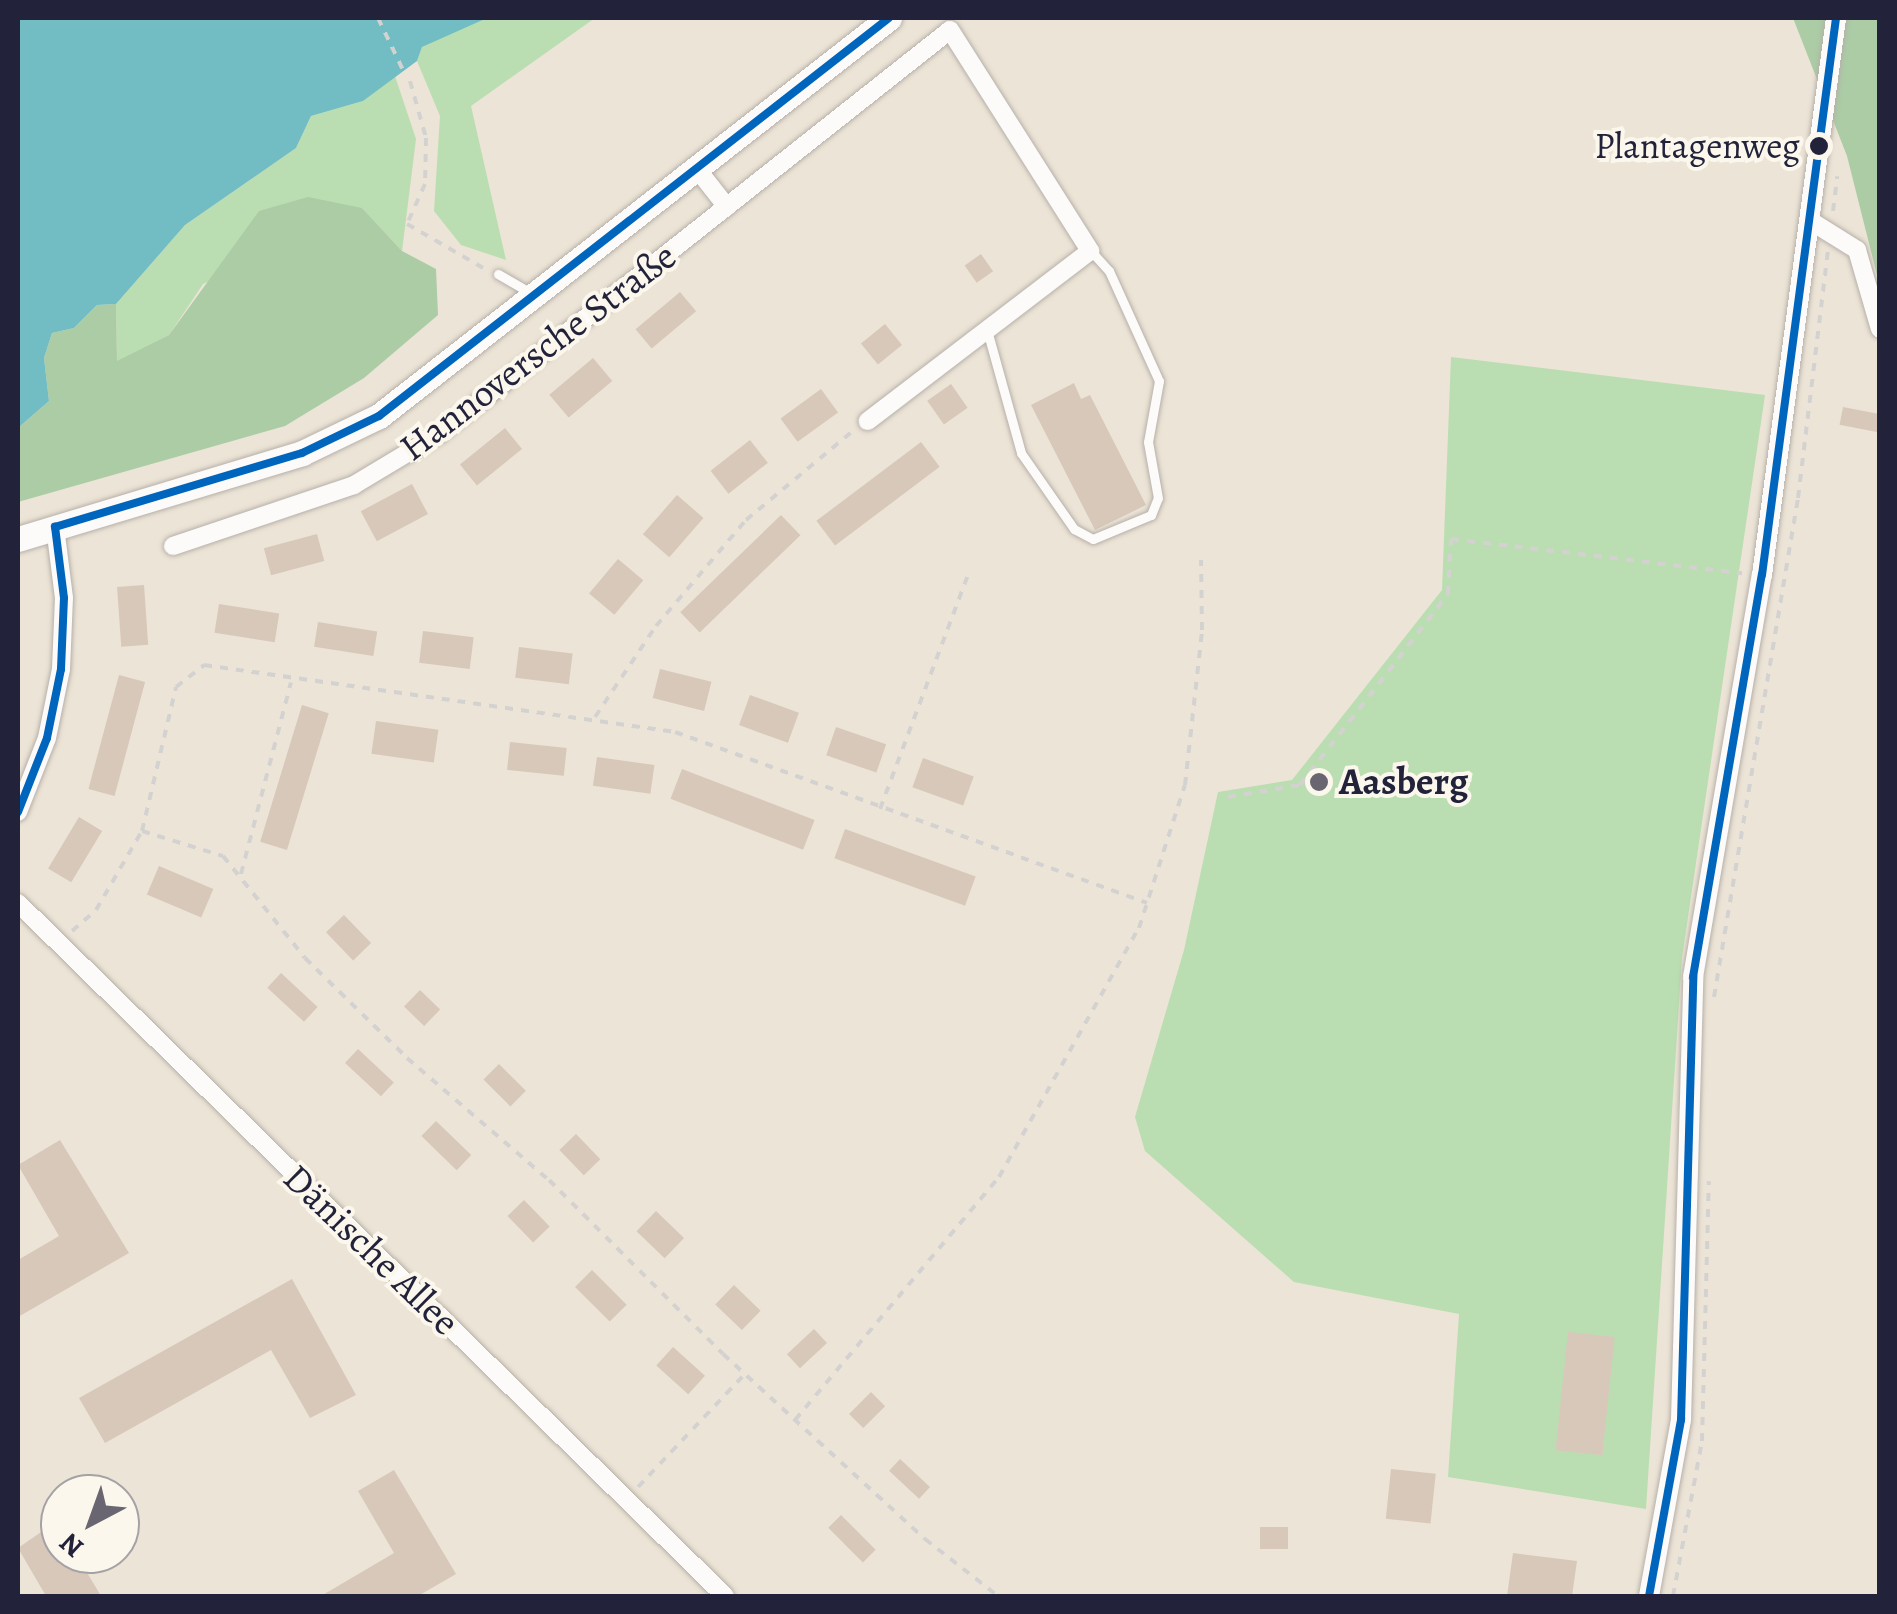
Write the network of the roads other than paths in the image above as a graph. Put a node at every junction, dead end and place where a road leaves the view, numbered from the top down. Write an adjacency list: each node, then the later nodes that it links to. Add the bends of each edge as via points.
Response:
1 (889, 18): 3 (main road)
2 (1836, 18): 5 (street)
3 (696, 169): 4 (street); 8 (main road)
4 (727, 207): 6 (street, Hannoversche Straße, via 950,30); 14 (street, Hannoversche Straße, via 439,434 354,485)
5 (1809, 220): 9 (street, via 1857,250); 18 (street, via 1762,575 1693,977 1681,1420)
6 (1090, 251): 10 (street); 10 (lane, via 1109,271 1159,381 1148,442 1158,498 1151,515 1103,537 1074,529 1021,453)
7 (498, 274): 8 (lane)
8 (534, 298): 12 (main road, via 380,416 333,438)
9 (1880, 329)
10 (987, 330): 11 (street)
11 (868, 421)
12 (55, 527): 13 (main road); 15 (street, via 64,598 61,669 47,738)
13 (18, 539)
14 (172, 546)
15 (18, 812)
16 (18, 903): 17 (street, Dänische Allee)
17 (725, 1596)
18 (1649, 1596)

